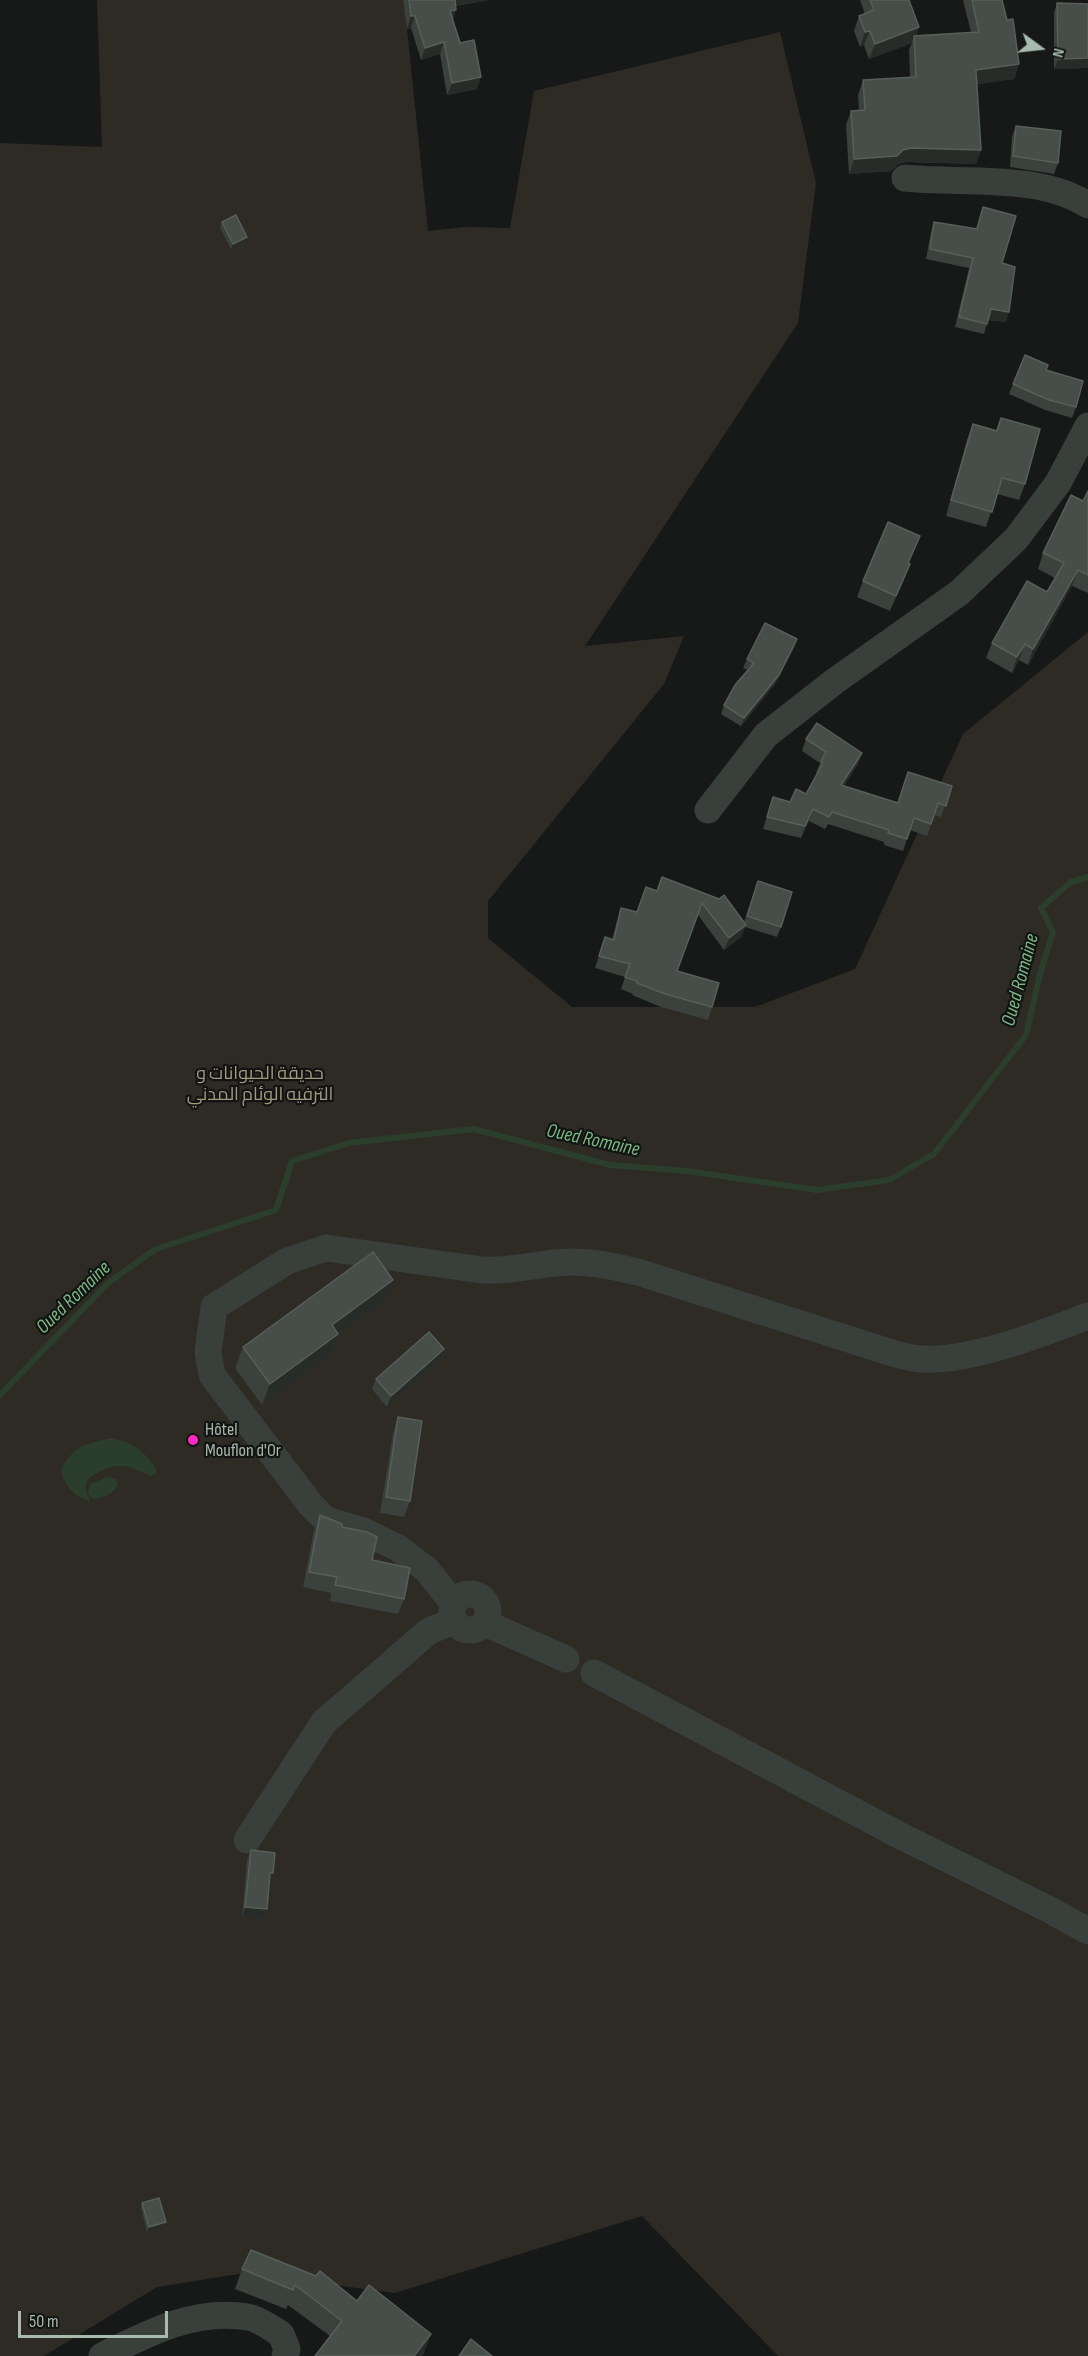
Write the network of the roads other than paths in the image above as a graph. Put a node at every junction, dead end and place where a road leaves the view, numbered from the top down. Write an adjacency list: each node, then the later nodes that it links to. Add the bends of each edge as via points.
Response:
1 (905, 178): 2 (street, via 983,181 1060,190)
2 (1088, 205)
3 (1088, 426): 4 (street, via 1058,483 1016,539 959,593 766,735)
4 (708, 810)
5 (1088, 1316): 6 (street, via 1021,1341 951,1357 921,1359 615,1267 572,1262 490,1270 326,1248 287,1261 214,1307 208,1352 213,1375 326,1520 363,1531 398,1548 427,1570)
6 (454, 1613): 7 (street, via 463,1595 479,1596 489,1612 485,1623); 9 (street, via 324,1722)
7 (566, 1659)
8 (594, 1673): 10 (street)
9 (247, 1840)
10 (1088, 1931)
11 (102, 2356): 12 (street, via 162,2327 208,2315 250,2317 281,2334 287,2349)
12 (285, 2356)

